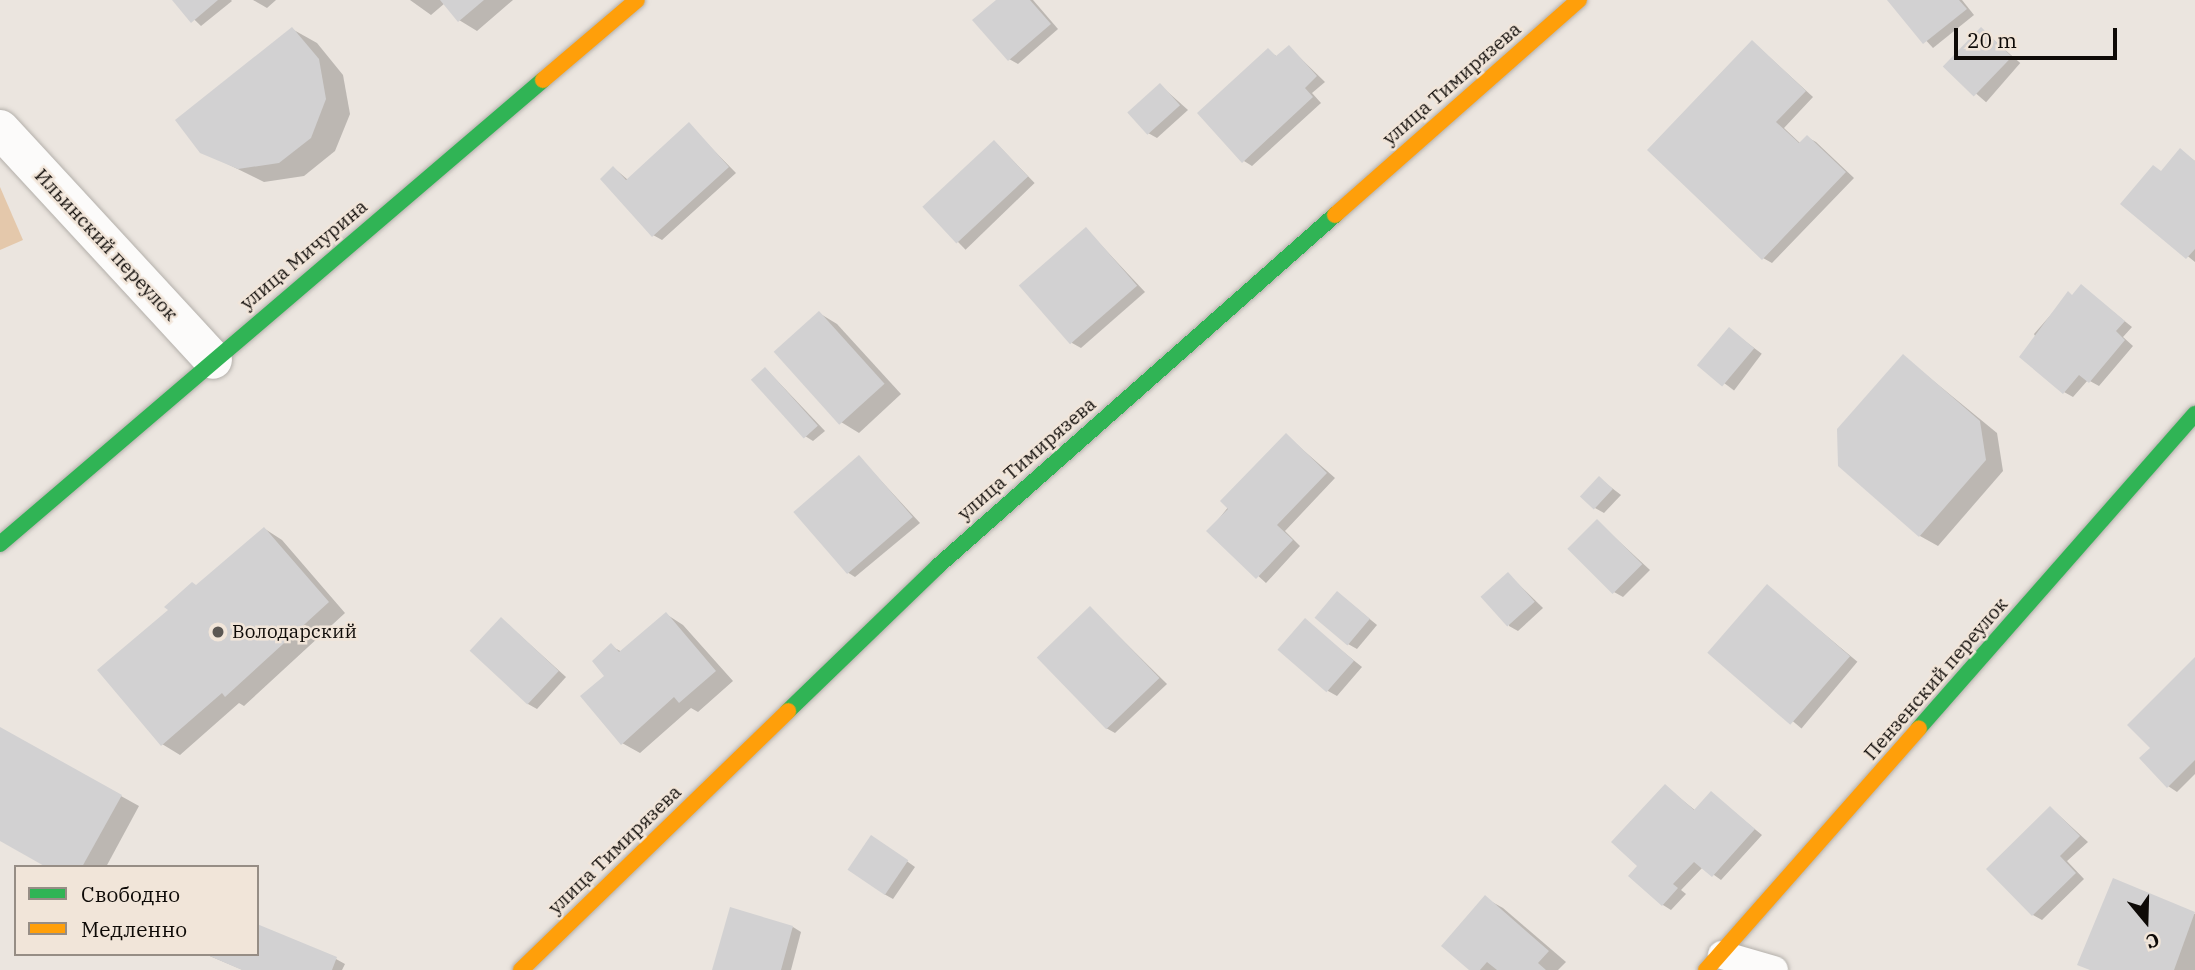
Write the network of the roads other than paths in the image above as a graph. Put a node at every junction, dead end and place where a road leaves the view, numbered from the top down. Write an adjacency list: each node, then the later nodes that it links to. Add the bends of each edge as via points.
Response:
1 (637, 0): 4 (street, улица Мичурина)
2 (1579, 0): 8 (street, улица Тимирязева, via 938,566)
3 (0, 129): 4 (street, Ильинский переулок)
4 (213, 360): 6 (street, улица Мичурина)
5 (2195, 414): 7 (street, Пензенский переулок)
6 (0, 544)
7 (1714, 962): 9 (lane)
8 (521, 970)
9 (1774, 970)

